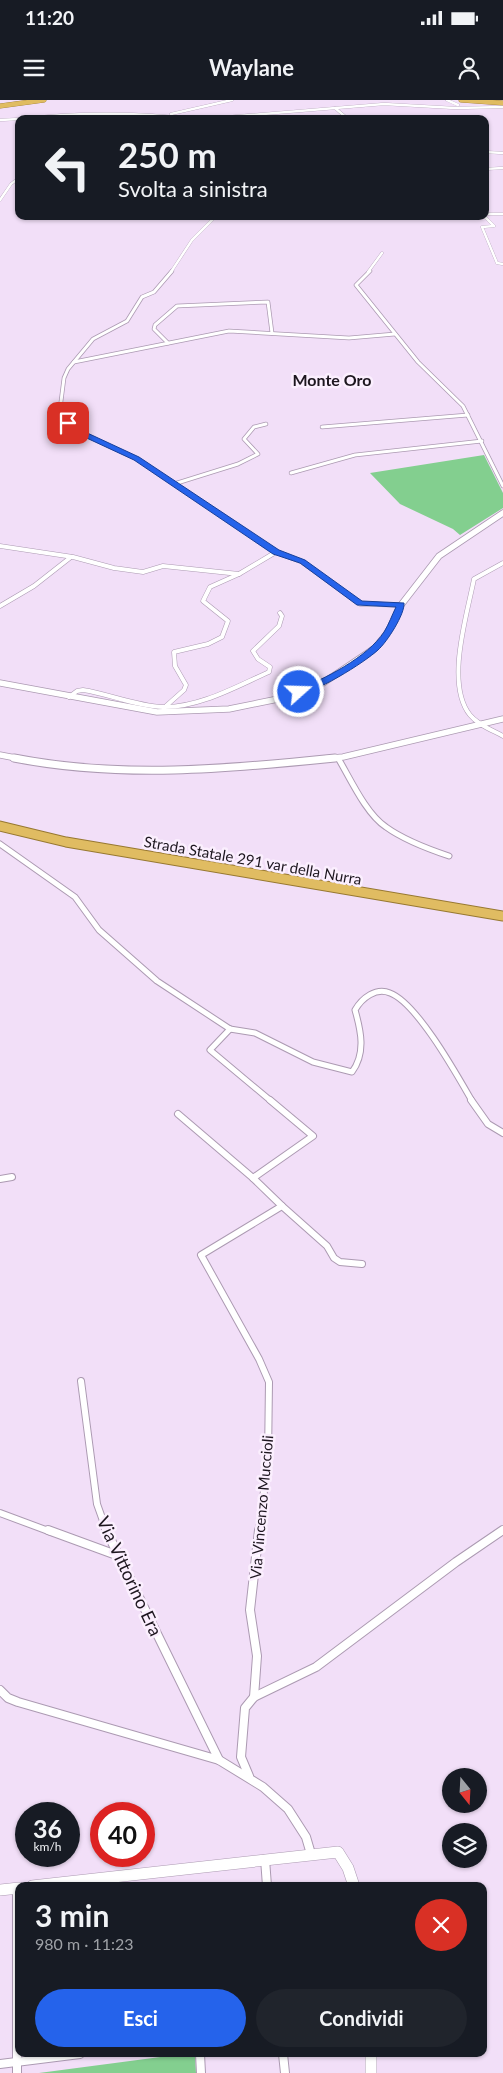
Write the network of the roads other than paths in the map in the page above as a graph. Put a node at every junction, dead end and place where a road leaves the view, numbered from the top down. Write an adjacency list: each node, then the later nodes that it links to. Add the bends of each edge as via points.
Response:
1 (33, 100): 9 (highway)
2 (44, 100): 9 (highway)
3 (216, 100): 13 (street)
4 (232, 100): 13 (street)
5 (447, 100): 10 (street, via 455,105)
6 (461, 100): 8 (highway)
7 (477, 100): 8 (highway)
8 (503, 103)
9 (0, 105)
10 (485, 107): 11 (street); 12 (street, via 402,103)
11 (503, 107)
12 (335, 108): 16 (street); 17 (street)
13 (171, 114): 15 (street)
14 (54, 115): 15 (street)
15 (158, 115)
16 (251, 115)
17 (343, 115)
18 (15, 119): 19 (street)
19 (0, 120)
20 (489, 152): 21 (street)
21 (503, 152)
22 (489, 169): 23 (street)
23 (503, 169)
24 (15, 181): 25 (street)
25 (0, 200)
26 (503, 214): 27 (street)
27 (489, 215)
28 (212, 220): 35 (street, via 192,240 154,292 142,297 127,321 93,339)
29 (489, 220): 31 (street, via 494,226 482,227 484,236 492,246 497,263)
30 (382, 253): 33 (street, via 356,285)
31 (503, 264)
32 (272, 333): 33 (street, via 349,338); 34 (street, via 214,333); 34 (street, via 268,302 177,306 154,329)
33 (394, 334): 36 (street)
34 (168, 343): 35 (street)
35 (74, 362): 41 (street, via 64,378 59,417 81,433 137,459)
36 (468, 415): 38 (street); 39 (street)
37 (266, 424): 41 (street, via 254,427 244,439 258,454 238,464)
38 (322, 427)
39 (482, 441): 40 (street, via 355,455); 42 (street)
40 (291, 473)
41 (174, 484): 45 (street)
42 (503, 486)
43 (503, 513): 49 (street, via 439,556)
44 (0, 546): 46 (street)
45 (276, 552): 48 (street); 49 (street, via 302,562 360,604)
46 (71, 556): 48 (street, via 143,572 163,566); 50 (street, via 34,586)
47 (503, 563): 56 (street, via 474,579 458,675 463,703 470,715)
48 (239, 574): 54 (street, via 210,587 203,601 228,621 228,628 213,644 174,652 175,666 186,685)
49 (401, 604): 53 (street, via 388,632 375,648 323,683 278,699 229,709 157,712)
50 (0, 606)
51 (280, 613): 54 (street, via 279,626 253,651 270,667 269,672 209,697)
52 (0, 683): 53 (street)
53 (69, 697): 54 (street, via 84,689)
54 (164, 707)
55 (503, 719): 56 (street)
56 (484, 724): 57 (street); 59 (street)
57 (503, 736)
58 (0, 756): 59 (street, via 50,765 148,772 226,769)
59 (338, 757): 64 (street, via 373,815 386,827)
60 (0, 826): 63 (highway, Strada Statale 291 var della Nurra)
61 (0, 832): 63 (highway, Strada Statale 291 var della Nurra, via 63,848)
62 (0, 844): 67 (street, via 75,897 99,930 158,981)
63 (111, 853): 65 (highway, Strada Statale 291 var della Nurra); 66 (highway, Strada Statale 291 var della Nurra)
64 (449, 856)
65 (503, 916)
66 (503, 922)
67 (230, 1029): 69 (street, via 262,1036 324,1067 352,1072 361,1052 355,1010 364,998 380,991 389,993 404,1004 435,1043 489,1124); 71 (street, via 210,1050 313,1136)
68 (178, 1114): 71 (street)
69 (503, 1133)
70 (12, 1177): 72 (street)
71 (254, 1178): 73 (street)
72 (0, 1179)
73 (282, 1206): 74 (street, via 328,1246 334,1258 340,1262); 80 (street, Via Vincenzo Muccioli, via 202,1255 269,1382 268,1458 250,1610 257,1656)
74 (362, 1264)
75 (81, 1381): 78 (street, Via Vittorino Era, via 97,1504)
76 (0, 1513): 78 (street)
77 (503, 1530): 80 (street, via 316,1667)
78 (118, 1556): 81 (street, Via Vittorino Era)
79 (0, 1690): 81 (street, via 18,1702)
80 (254, 1697): 82 (street, via 245,1708 241,1757)
81 (219, 1760): 82 (street)
82 (249, 1776): 83 (street, via 279,1799 299,1820 308,1836)
83 (311, 1854): 84 (street); 87 (street, via 338,1852)
84 (264, 1859): 85 (street); 86 (street)
85 (66, 1882)
86 (267, 1882)
87 (353, 1882)
88 (15, 1888): 89 (street)
89 (0, 1890)
90 (17, 2057): 95 (street)
91 (56, 2057): 95 (street)
92 (200, 2057): 98 (street)
93 (283, 2057): 99 (street)
94 (371, 2057): 100 (street)
95 (17, 2062): 96 (street); 97 (street)
96 (0, 2064)
97 (17, 2073)
98 (201, 2073)
99 (285, 2073)
100 (371, 2073)

